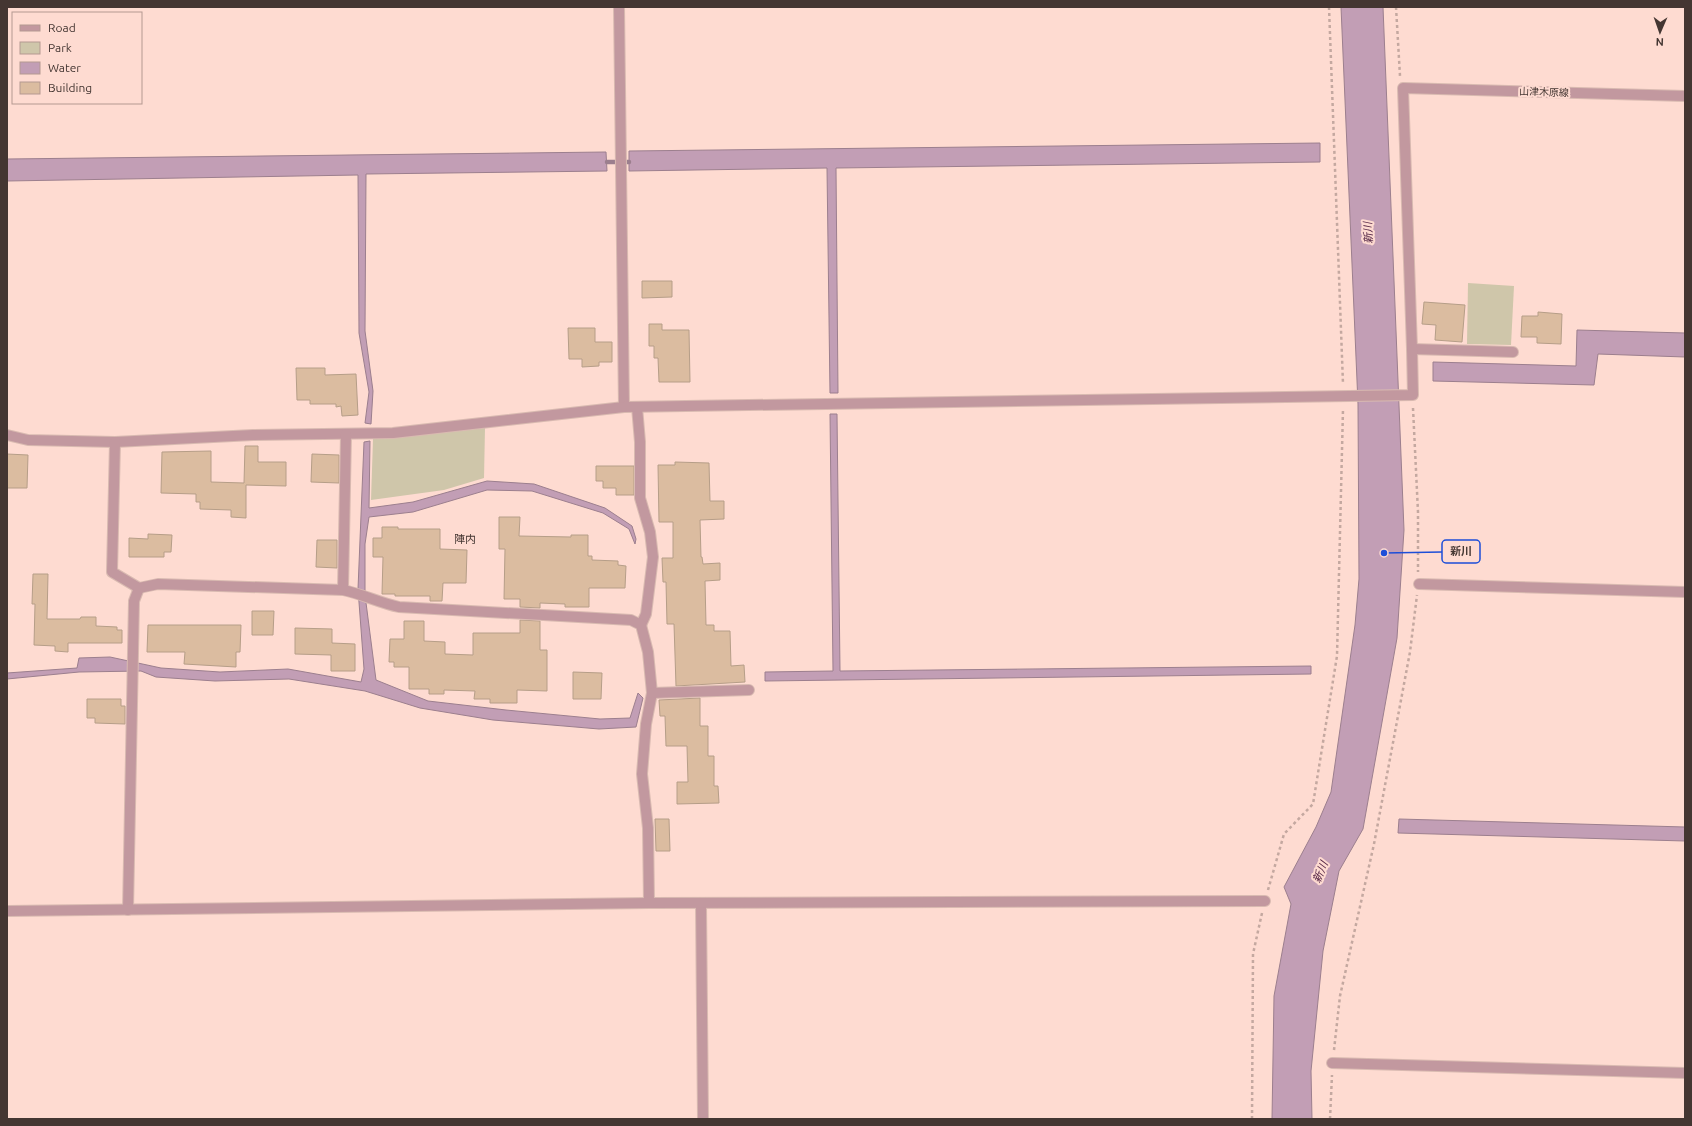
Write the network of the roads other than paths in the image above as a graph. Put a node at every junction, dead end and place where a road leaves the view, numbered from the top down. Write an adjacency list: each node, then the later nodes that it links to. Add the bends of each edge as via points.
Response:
1 (619, 7): 5 (street)
2 (1685, 96): 3 (street, 山津木原線, via 1403,88)
3 (1412, 348): 4 (street); 6 (street, via 1408,395)
4 (1512, 352)
5 (624, 407): 6 (street); 7 (street, via 393,433)
6 (637, 407): 14 (street, via 640,498 650,532 652,557 646,614)
7 (346, 434): 9 (street); 12 (street)
8 (7, 435): 9 (street, via 28,440)
9 (115, 442): 11 (street, via 112,572)
10 (1419, 584): 13 (street)
11 (139, 588): 12 (street, via 158,584); 21 (street, via 134,601)
12 (343, 590): 14 (street, via 399,607 631,620)
13 (1685, 592)
14 (641, 625): 16 (street, via 648,652)
15 (749, 690): 16 (street)
16 (652, 693): 18 (street, via 646,724 642,774 648,828)
17 (1265, 901): 19 (street)
18 (649, 903): 19 (street); 21 (street)
19 (701, 904): 24 (street)
20 (7, 910): 21 (street)
21 (128, 910)
22 (1332, 1063): 23 (street)
23 (1685, 1073)
24 (703, 1119)

